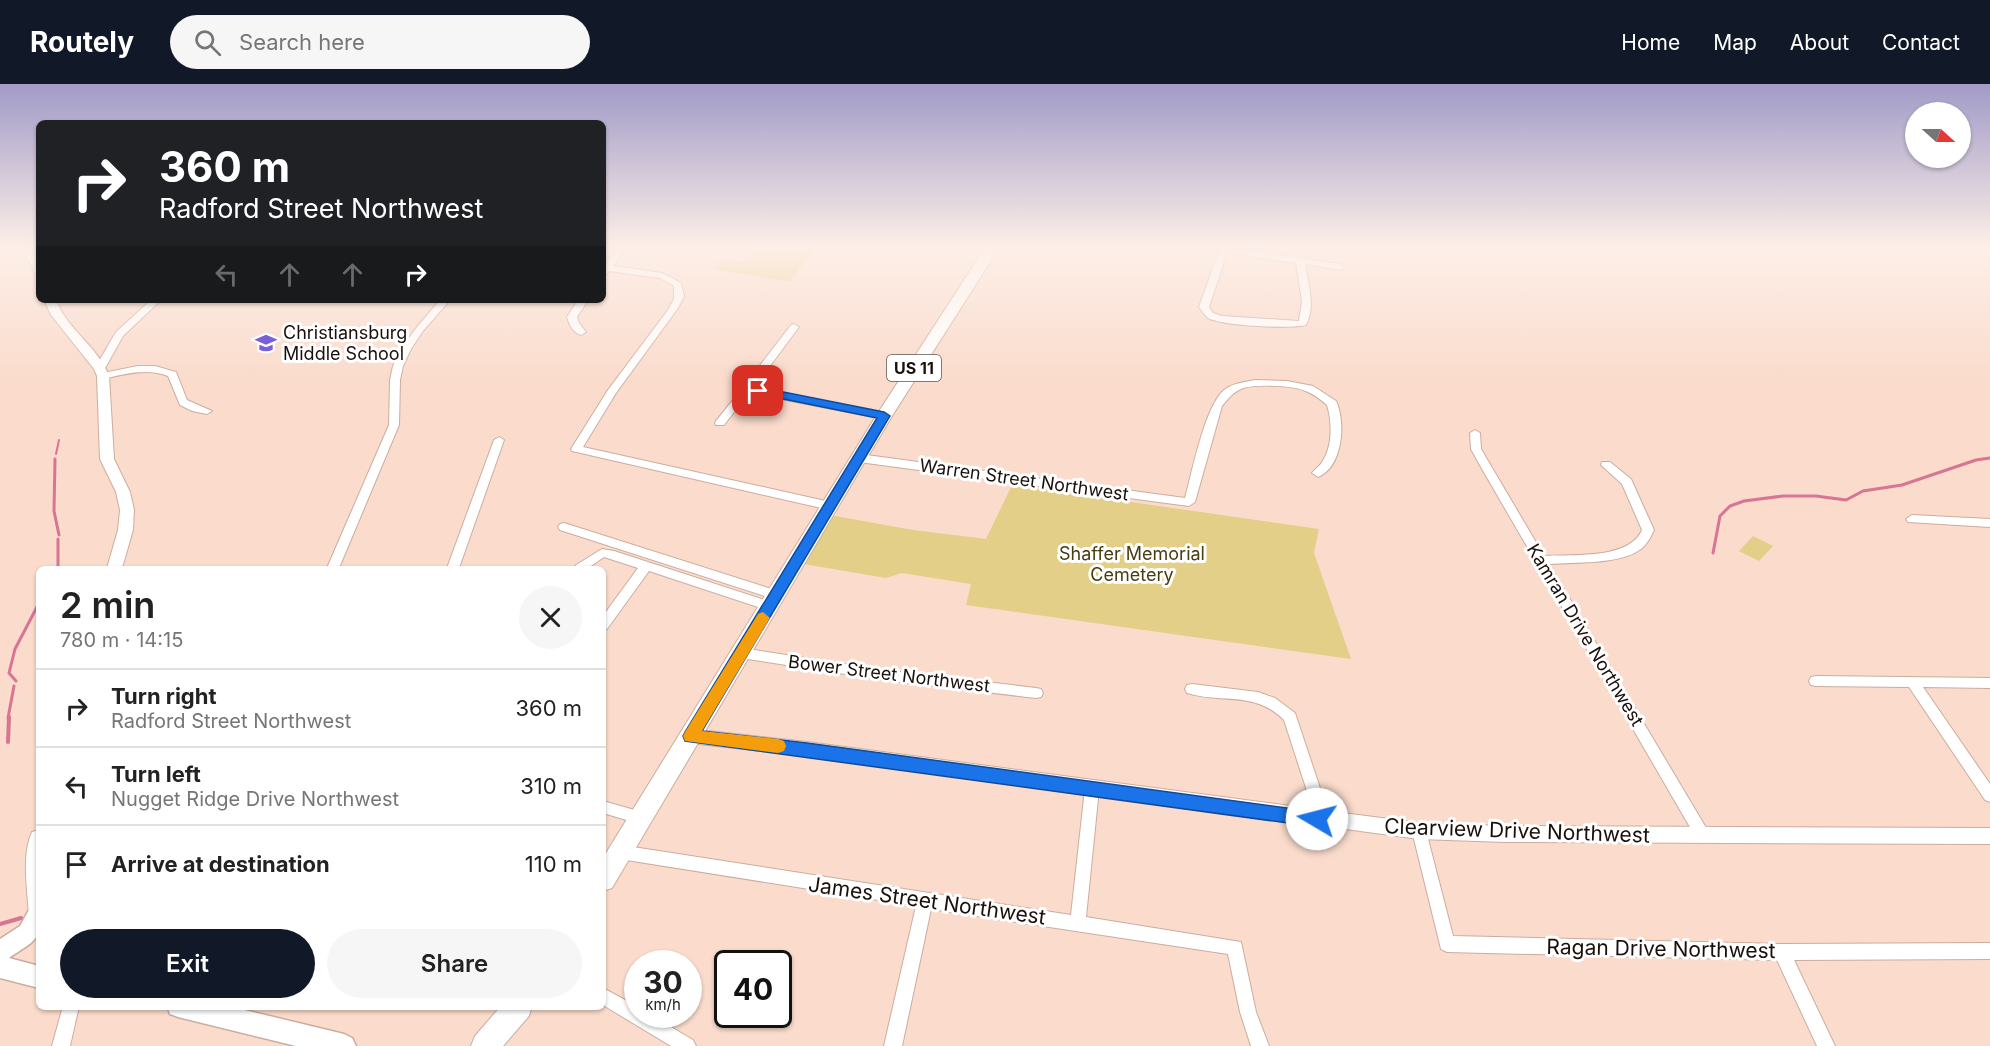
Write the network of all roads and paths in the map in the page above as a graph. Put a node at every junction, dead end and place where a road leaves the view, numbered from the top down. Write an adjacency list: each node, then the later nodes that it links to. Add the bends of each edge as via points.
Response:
1 (680, 293): 21 (street, via 675,307 612,392 576,449)
2 (963, 293): 14 (main road, US 11)
3 (1208, 293): 4 (street, via 1204,307 1210,315 1294,325 1304,322 1306,317)
4 (1304, 293)
5 (51, 303): 11 (street)
6 (153, 303): 11 (street, via 119,334)
7 (443, 303): 27 (street, via 406,349 398,366 394,425)
8 (581, 303): 10 (street, via 572,317)
9 (794, 327): 12 (street)
10 (581, 332)
11 (102, 372): 13 (street, via 147,368 165,371 172,374 187,405); 26 (street, via 106,457 127,507)
12 (755, 387): 14 (street); 15 (street, via 749,395 742,394)
13 (207, 411)
14 (884, 416): 18 (main road, US 11)
15 (720, 423)
16 (1475, 433): 25 (street, Kamran Drive Northwest, via 1476,449)
17 (499, 440): 28 (street)
18 (859, 458): 20 (street, Warren Street Northwest, via 1189,502 1216,406 1239,386 1274,382 1317,392 1332,403 1334,438 1329,462); 21 (main road, US 11)
19 (1606, 465): 25 (street, via 1627,482 1645,517 1648,530 1644,540 1633,549 1616,553)
20 (1318, 473)
21 (830, 506): 31 (main road, US 11)
22 (1912, 519): 23 (street)
23 (1990, 524)
24 (564, 527): 31 (street)
25 (1541, 560): 46 (street, Kamran Drive Northwest)
26 (115, 566)
27 (334, 566)
28 (454, 566)
29 (583, 566): 30 (street, via 602,553)
30 (646, 566): 31 (street); 32 (street)
31 (773, 600): 33 (main road, US 11)
32 (606, 622)
33 (741, 653): 38 (street, Bower Street Northwest); 39 (main road, US 11)
34 (1816, 681): 35 (street)
35 (1913, 683): 36 (street); 41 (street)
36 (1990, 683)
37 (1192, 689): 44 (street, via 1262,698 1286,711 1313,788)
38 (1036, 693)
39 (690, 736): 40 (street, Clearview Drive Northwest); 43 (main road, US 11)
40 (1092, 789): 44 (street, Clearview Drive Northwest); 52 (street)
41 (1990, 796)
42 (606, 808): 43 (street)
43 (640, 818): 48 (main road, US 11)
44 (1317, 819): 45 (street, Clearview Drive Northwest)
45 (1419, 831): 46 (street, Clearview Drive Northwest); 55 (street, Ragan Drive Northwest, via 1448,944)
46 (1703, 836): 47 (street, Clearview Drive Northwest)
47 (1990, 836)
48 (620, 852): 49 (main road, US 11); 50 (street, James Street Northwest)
49 (606, 875)
50 (925, 901): 52 (street, James Street Northwest); 66 (street)
51 (36, 921): 54 (main road, via 28,933)
52 (1078, 922): 67 (street, James Street Northwest, via 1235,947 1248,1012)
53 (1990, 951): 55 (street, Ragan Drive Northwest)
54 (0, 952)
55 (1782, 952): 68 (street)
56 (0, 967): 57 (main road)
57 (36, 976)
58 (606, 998): 65 (street)
59 (70, 1010): 62 (street)
60 (516, 1010): 64 (main road)
61 (220, 1011): 63 (main road)
62 (61, 1046)
63 (344, 1046)
64 (485, 1046)
65 (687, 1046)
66 (893, 1046)
67 (1260, 1046)
68 (1826, 1046)

